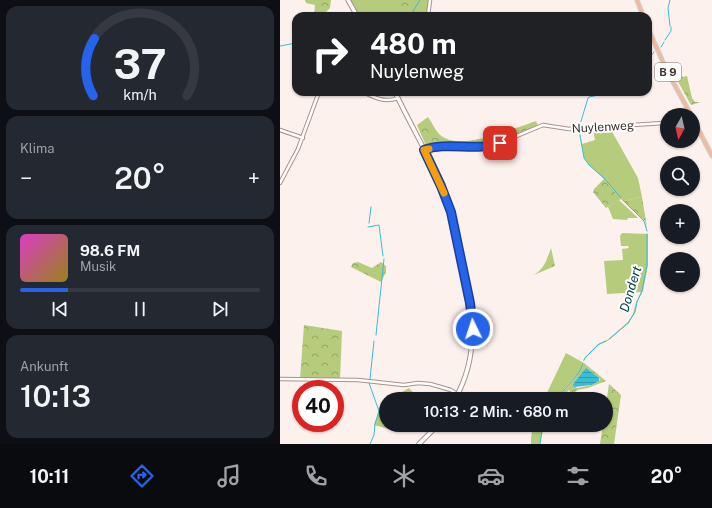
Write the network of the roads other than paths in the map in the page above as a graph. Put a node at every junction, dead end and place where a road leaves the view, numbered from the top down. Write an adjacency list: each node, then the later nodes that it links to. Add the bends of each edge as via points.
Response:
1 (348, 0): 4 (street)
2 (430, 0): 5 (street)
3 (637, 0): 6 (main road)
4 (355, 12)
5 (428, 12)
6 (642, 12)
7 (652, 37): 11 (main road, B 9)
8 (318, 96): 15 (street)
9 (372, 96): 10 (street, via 387,101)
10 (398, 98): 16 (street)
11 (687, 108)
12 (660, 124): 16 (street, Nuylenweg, via 569,129 543,126 495,145)
13 (280, 130): 15 (street)
14 (700, 133): 17 (main road)
15 (303, 138): 18 (street)
16 (424, 150): 21 (street, via 446,198 455,226 472,316 470,359)
17 (712, 156)
18 (280, 183)
19 (280, 379): 20 (street, via 358,380 404,385 418,383)
20 (454, 392)
21 (459, 392)
22 (431, 432): 23 (street)
23 (419, 444)

